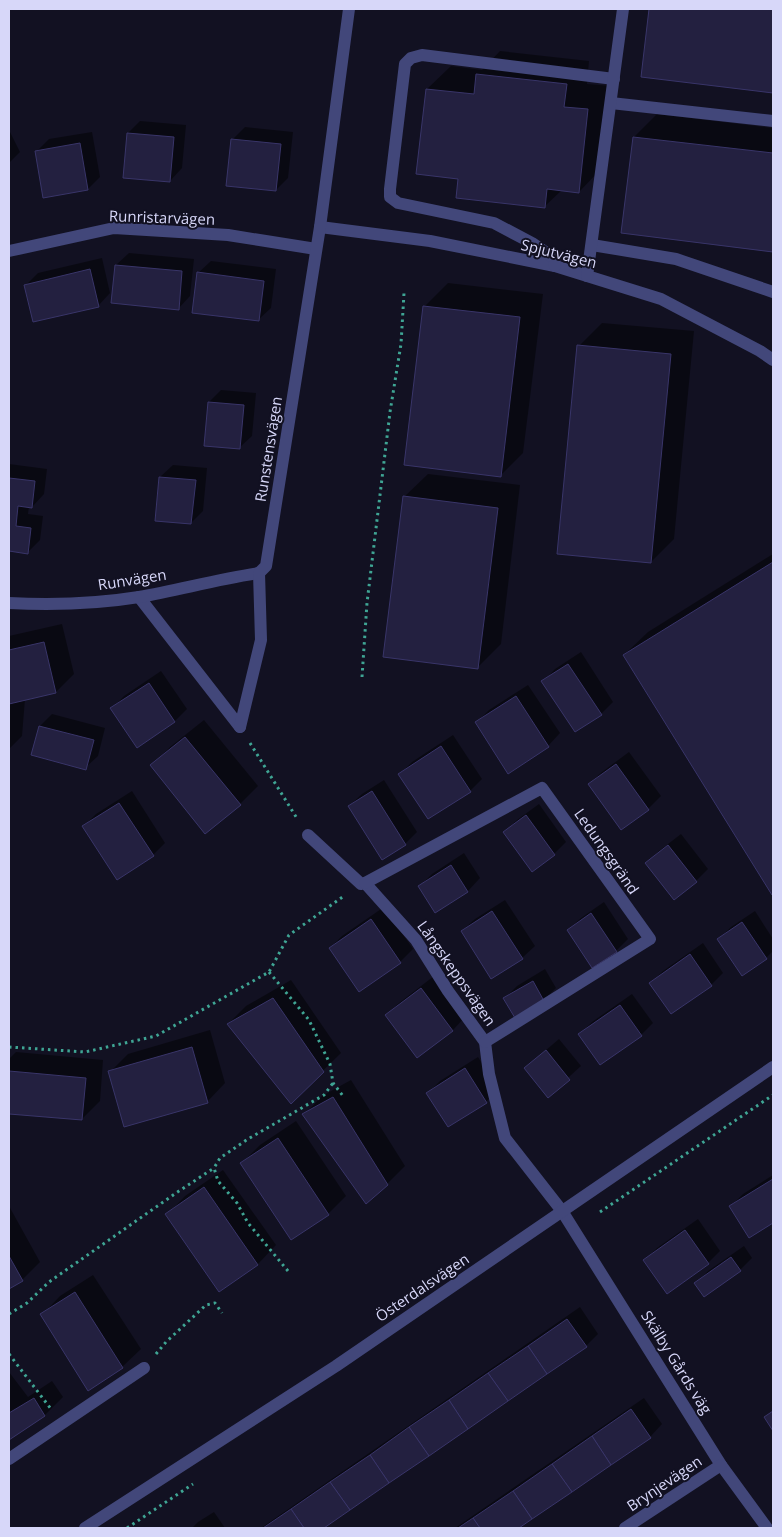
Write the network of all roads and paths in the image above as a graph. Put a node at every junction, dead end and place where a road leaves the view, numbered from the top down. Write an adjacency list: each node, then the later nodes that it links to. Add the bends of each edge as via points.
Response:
1 (349, 9): 6 (street, Runstensvägen)
2 (623, 9): 3 (street)
3 (614, 79): 4 (street); 10 (street, via 422,55 405,64 390,197 398,203 494,223 554,258)
4 (611, 102): 5 (street); 7 (street)
5 (773, 121)
6 (320, 227): 8 (street, Runstensvägen); 10 (street, Spjutvägen, via 430,241)
7 (592, 245): 11 (street); 12 (street, via 676,259)
8 (316, 249): 9 (street, Runristarvägen, via 228,235 114,228); 15 (street, Runstensvägen, via 266,566)
9 (9, 251)
10 (555, 266): 11 (street, Spjutvägen)
11 (588, 276): 14 (street, Spjutvägen, via 661,300)
12 (773, 292)
13 (404, 293): 18 (path, via 401,344 367,603)
14 (773, 360)
15 (258, 573): 16 (street, Runvägen); 19 (street, Runstensvägen, via 261,640)
16 (139, 597): 17 (street, Runvägen, via 80,603); 19 (street)
17 (9, 603)
18 (362, 677)
19 (240, 727): 20 (path)
20 (308, 835): 21 (street, Långskeppsvägen)
21 (363, 883): 22 (path, via 289,935); 23 (street, Långskeppsvägen, via 416,940); 23 (street, Ledungsgränd, via 542,788 650,939)
22 (270, 972): 24 (path, via 156,1036 85,1052); 26 (path, via 309,1020 330,1064)
23 (485, 1042): 29 (street, Långskeppsvägen, via 489,1074 505,1138)
24 (9, 1048)
25 (773, 1067): 29 (street, Österdalsvägen)
26 (333, 1083): 27 (path); 28 (path, via 324,1095 248,1138 220,1158)
27 (344, 1096)
28 (214, 1168): 30 (path, via 218,1181 237,1203 248,1223); 32 (path, via 49,1282 27,1304)
29 (562, 1211): 37 (street, Skälby Gårds väg); 38 (street, Österdalsvägen, via 336,1366)
30 (288, 1271)
31 (222, 1313): 34 (path, via 215,1303 206,1305 166,1342)
32 (9, 1314)
33 (9, 1354): 35 (path)
34 (144, 1368): 35 (street)
35 (62, 1423): 36 (street)
36 (9, 1460)
37 (721, 1465): 39 (street, Brynjevägen); 40 (street, Skälby Gårds väg)
38 (85, 1528)
39 (625, 1528)
40 (767, 1528)

